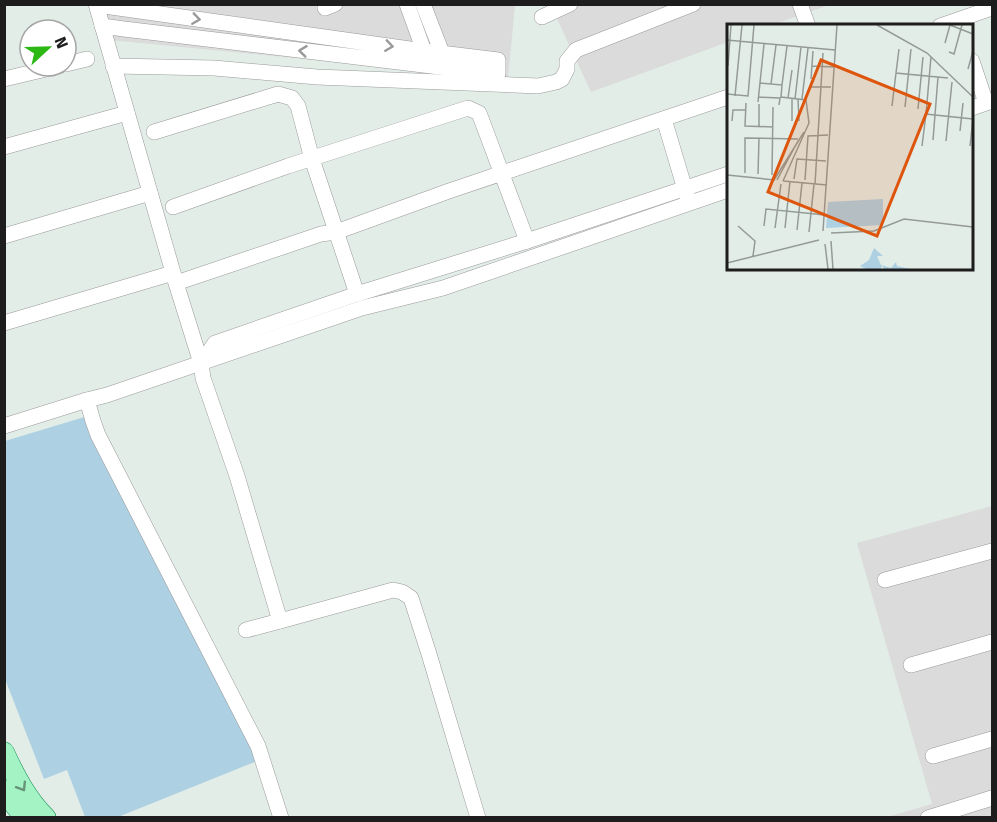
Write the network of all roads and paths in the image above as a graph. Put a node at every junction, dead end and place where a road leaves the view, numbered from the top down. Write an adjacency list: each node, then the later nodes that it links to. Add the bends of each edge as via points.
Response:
1 (407, 4): 13 (street)
2 (423, 4): 14 (street)
3 (570, 4): 9 (street)
4 (693, 4): 18 (street, via 576,50 562,79 538,86)
5 (800, 4): 10 (street)
6 (97, 5): 12 (street); 13 (street, one-way to 13)
7 (993, 8): 8 (street)
8 (957, 16): 11 (street)
9 (542, 18)
10 (807, 24)
11 (943, 24)
12 (102, 26): 14 (street, one-way to 12, via 498,60 498,75); 18 (street)
13 (424, 51): 14 (street)
14 (442, 53)
15 (87, 59): 16 (street)
16 (78, 61)
17 (973, 64): 19 (street)
18 (113, 66): 21 (street)
19 (982, 96)
20 (727, 98): 22 (street)
21 (127, 113): 24 (street); 29 (street)
22 (664, 119): 26 (street); 30 (street)
23 (154, 132): 25 (street, via 278,94 292,98 298,106)
24 (4, 147)
25 (312, 159): 26 (street, via 468,108 479,113); 31 (street); 32 (street)
26 (501, 173): 32 (street); 34 (street)
27 (727, 175): 30 (street)
28 (727, 190): 30 (street)
29 (150, 193): 33 (street); 37 (street)
30 (687, 196): 34 (street); 36 (street)
31 (172, 207)
32 (336, 232): 37 (street); 38 (street)
33 (4, 236)
34 (527, 241): 35 (street)
35 (496, 251): 36 (street); 38 (street)
36 (502, 268): 40 (street, via 443,288 362,308)
37 (174, 278): 39 (street); 40 (street)
38 (357, 294): 40 (street, via 215,343)
39 (4, 323)
40 (201, 363): 41 (street); 45 (street)
41 (87, 400): 42 (street); 56 (street, via 98,435 258,746)
42 (4, 426)
43 (993, 551): 44 (street)
44 (885, 580)
45 (280, 621): 46 (street); 57 (street, via 393,590 411,598)
46 (246, 630)
47 (993, 642): 48 (street)
48 (910, 665)
49 (993, 739): 51 (street)
50 (4, 753): 55 (main road, one-way to 55, via 24,791)
51 (933, 756)
52 (4, 790): 54 (main road)
53 (993, 798): 58 (street)
54 (25, 818)
55 (46, 818)
56 (281, 818)
57 (478, 818)
58 (928, 818)

